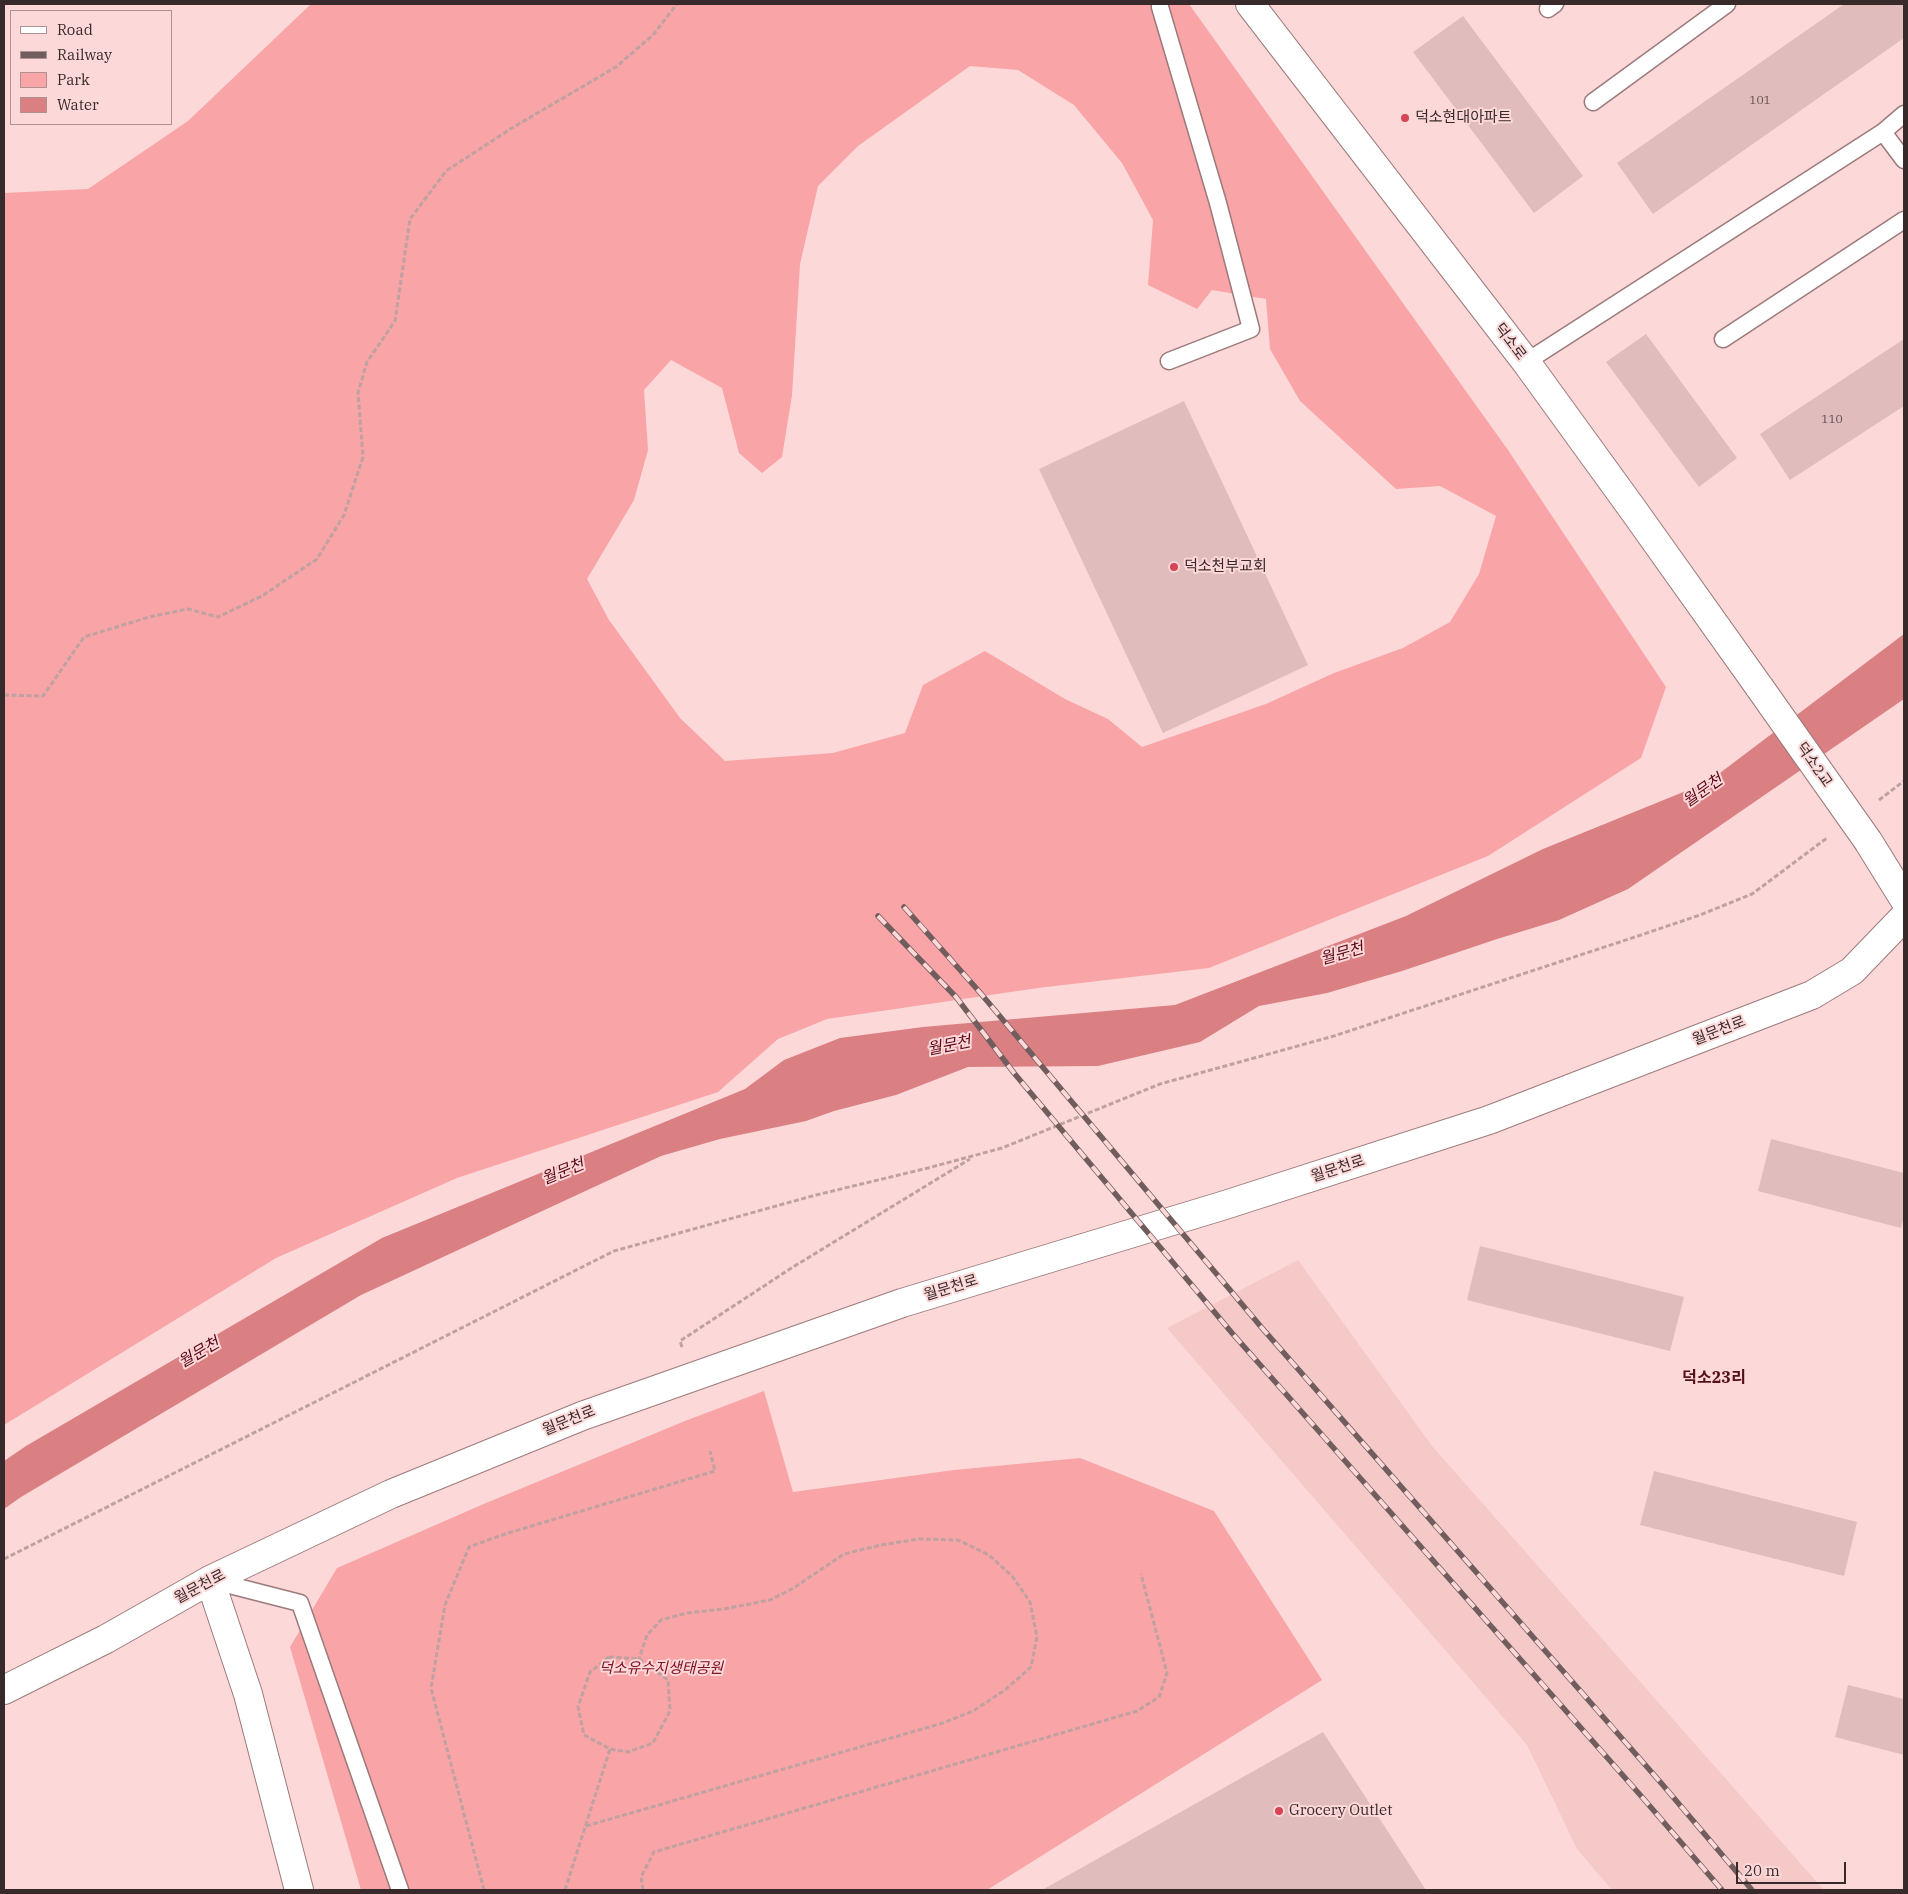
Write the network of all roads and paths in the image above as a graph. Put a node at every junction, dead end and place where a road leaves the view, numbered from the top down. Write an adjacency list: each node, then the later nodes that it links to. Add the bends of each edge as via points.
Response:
1 (678, 4): 14 (path, via 653,35 616,67 446,171 410,219 395,321 367,362 358,393 363,456 344,515 317,559 262,596 218,617 188,609 84,637 44,696)
2 (1160, 4): 11 (lane, via 1251,329)
3 (1250, 4): 12 (street, 덕소로)
4 (1727, 4): 5 (lane)
5 (1594, 102)
6 (1904, 114): 7 (lane)
7 (1883, 132): 8 (lane); 12 (lane)
8 (1904, 160)
9 (1904, 220): 10 (lane)
10 (1723, 339)
11 (1169, 361)
12 (1526, 362): 13 (street, 덕소로)
13 (1760, 688): 18 (street, 덕소2교, bridge, via 1868,841)
14 (4, 695)
15 (1904, 781): 16 (path)
16 (1872, 805)
17 (1832, 834): 20 (path, via 1752,894 1700,915 1334,1036 1160,1084)
18 (1904, 899)
19 (1904, 917): 25 (street, 월문천로, via 1852,971 1812,995 1489,1120 1225,1206 902,1303 582,1416 391,1494)
20 (975, 1156): 21 (path, via 793,1267 680,1341); 23 (path, via 816,1195 614,1251)
21 (684, 1352)
22 (710, 1451): 32 (path, via 715,1471 469,1547 445,1606 431,1688)
23 (4, 1559)
24 (1141, 1574): 34 (path, via 1167,1673 1159,1697 1137,1711 654,1852 641,1877)
25 (210, 1580): 27 (street, 월문천로, via 106,1639); 30 (street, via 248,1694); 31 (lane, via 300,1602)
26 (639, 1659): 28 (path, via 668,1680 670,1711 653,1742 628,1752); 28 (path, via 609,1657 590,1672 578,1707 584,1735); 29 (path, via 647,1635 660,1620 770,1600 844,1554 918,1539 958,1540 989,1555 1013,1578 1030,1602 1037,1637 1031,1667 1005,1690 965,1714)
27 (4, 1690)
28 (610, 1749): 29 (path)
29 (586, 1826): 33 (path)
30 (299, 1890)
31 (400, 1890)
32 (484, 1890)
33 (565, 1890)
34 (643, 1890)

